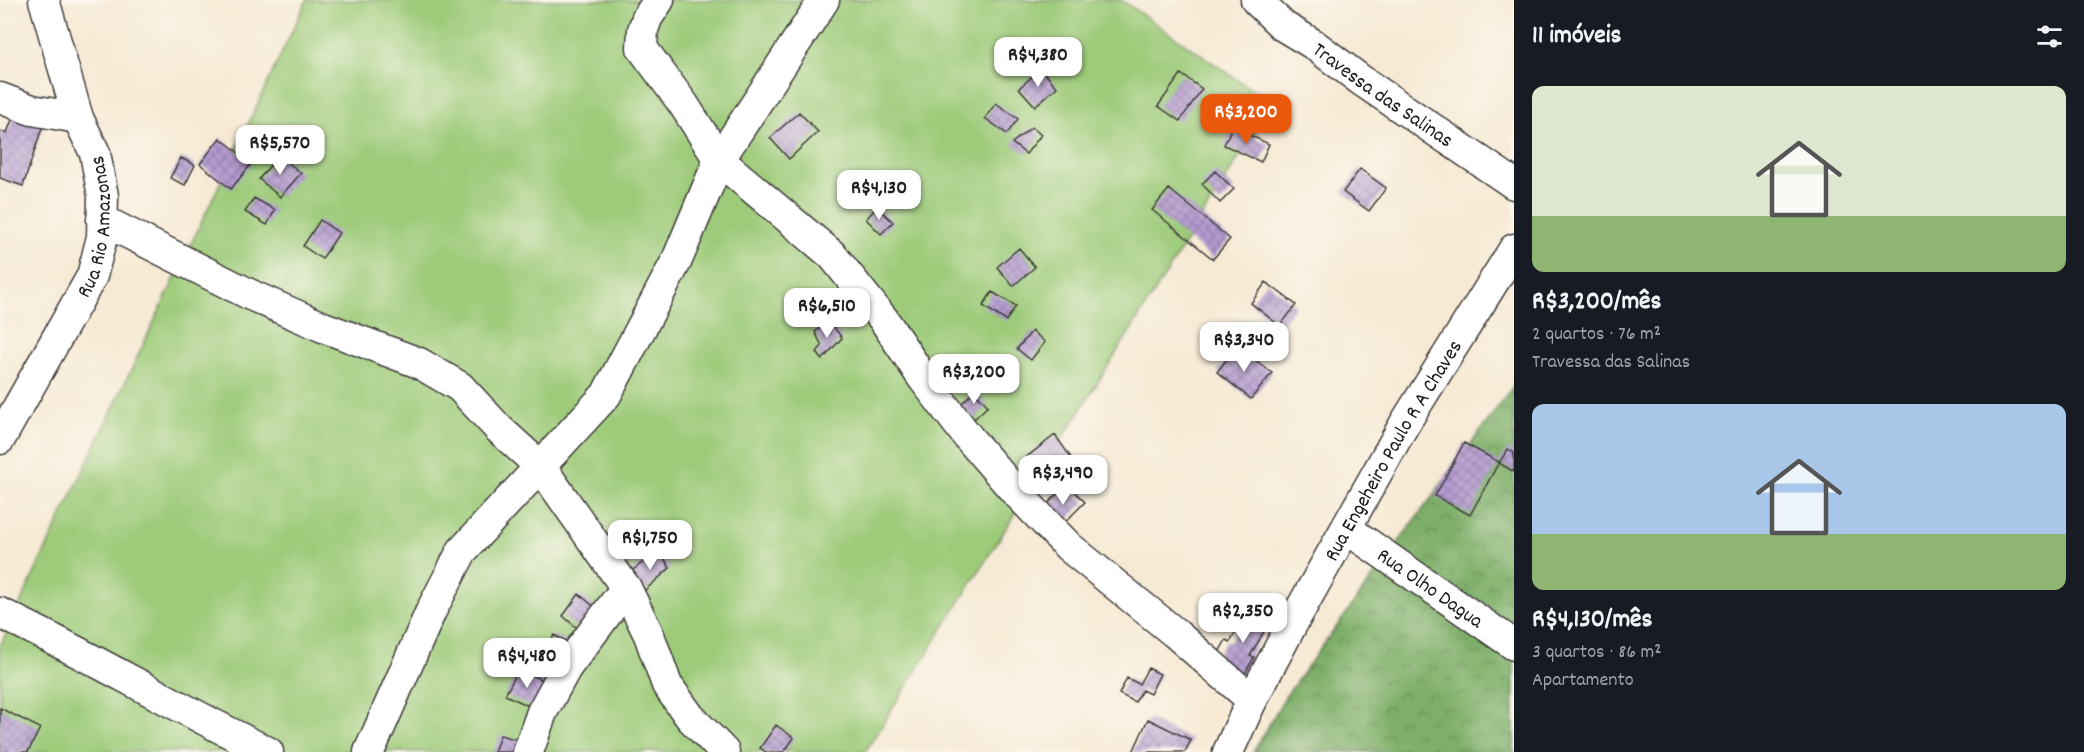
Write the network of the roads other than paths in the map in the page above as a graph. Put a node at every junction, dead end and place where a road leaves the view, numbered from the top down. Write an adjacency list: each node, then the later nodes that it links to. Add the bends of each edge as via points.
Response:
1 (44, 0): 6 (street, Rua Rio Amazonas)
2 (659, 0): 7 (street, via 646,18 642,48)
3 (824, 0): 7 (street)
4 (1256, 0): 8 (street, Travessa das Salinas, via 1283,26)
5 (0, 98): 6 (street, via 32,110)
6 (78, 118): 9 (street, Rua Rio Amazonas, via 95,153 103,196)
7 (719, 160): 12 (street, via 677,260 606,395); 17 (street, via 832,255 968,437 1069,547)
8 (1514, 184)
9 (102, 220): 11 (street, Rua Rio Amazonas, via 92,276); 12 (street, via 253,296 419,363 460,387)
10 (1514, 249): 13 (street, Rua Engeheiro Paulo R A Chaves, via 1405,423)
11 (0, 439)
12 (541, 467): 14 (street); 19 (street, via 462,551)
13 (1347, 529): 16 (street, Rua Olho Dagua); 17 (street, Rua Engeheiro Paulo R A Chaves)
14 (626, 588): 20 (street, via 566,668 542,712); 21 (street, via 667,685 690,717)
15 (0, 613): 18 (street)
16 (1514, 645)
17 (1252, 700): 22 (street, Rua Engeheiro Paulo R A Chaves)
18 (268, 752)
19 (369, 752)
20 (528, 752)
21 (724, 752)
22 (1227, 752)

